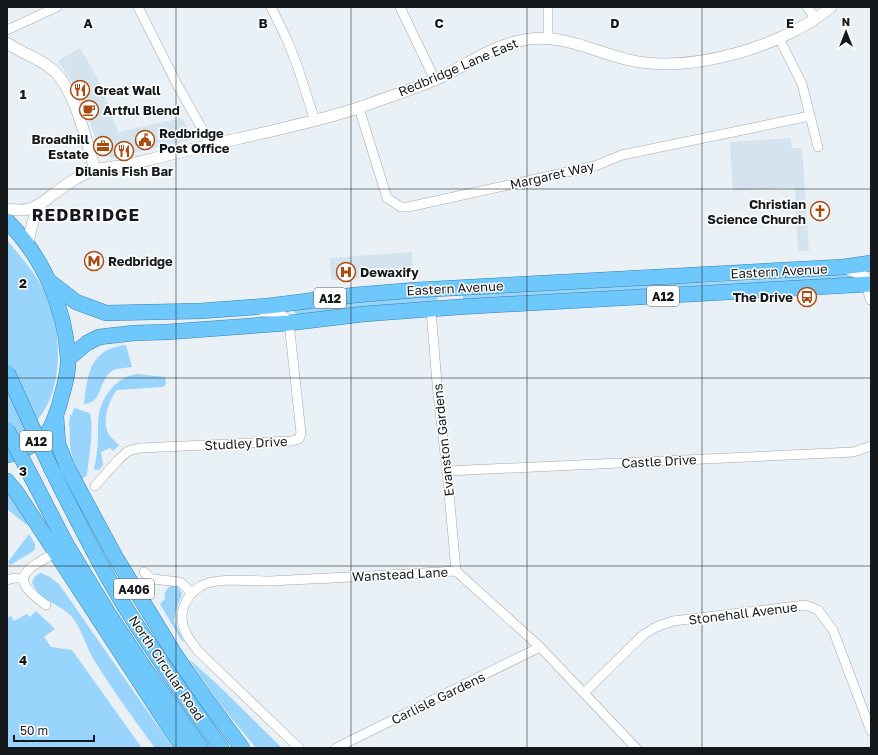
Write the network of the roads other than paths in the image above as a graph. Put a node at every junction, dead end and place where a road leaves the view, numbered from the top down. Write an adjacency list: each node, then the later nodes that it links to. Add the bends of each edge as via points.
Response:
1 (57, 7): 9 (street)
2 (138, 7): 17 (street)
3 (271, 7): 16 (street, via 297,65)
4 (400, 7): 13 (street)
5 (548, 7): 10 (street)
6 (807, 7): 8 (street)
7 (830, 7): 8 (street, Redbridge Lane East)
8 (816, 19): 11 (street, Redbridge Lane East)
9 (7, 30)
10 (548, 38): 11 (street, Redbridge Lane East, via 649,64 678,64 732,54); 13 (street, Redbridge Lane East, via 505,44)
11 (780, 38): 15 (street, via 802,84)
12 (7, 43): 19 (street, via 52,69 64,82 78,115)
13 (435, 80): 14 (street, Redbridge Lane East)
14 (359, 108): 15 (street, Margaret Way, via 387,198 401,207 595,166 622,155); 16 (street, Redbridge Lane East)
15 (810, 116): 18 (street)
16 (315, 121): 17 (street, Redbridge Lane East)
17 (211, 145): 19 (street, Redbridge Lane East)
18 (818, 147)
19 (95, 170): 20 (street, Redbridge Lane East, via 80,176)
20 (41, 204): 21 (street, Redbridge Lane East, via 30,209); 23 (street, Redbridge Lane East, via 31,225)
21 (7, 209)
22 (7, 221): 23 (highway, A12)
23 (28, 247): 26 (highway, A12)
24 (871, 263): 25 (highway, Eastern Avenue / A12)
25 (843, 267): 27 (street, via 861,273); 29 (highway, Eastern Avenue / A12, via 416,290)
26 (50, 281): 29 (highway, Eastern Avenue / A12, via 76,302 106,314); 31 (highway, A12, via 61,314)
27 (870, 289): 28 (highway, Eastern Avenue / A12)
28 (431, 310): 30 (highway, Eastern Avenue / A12, via 364,314); 37 (street, Evanston Gardens)
29 (200, 311): 30 (street, via 280,314 286,317)
30 (289, 323): 31 (highway, Eastern Avenue / A12, via 134,333 99,338 87,343); 39 (street, Studley Drive, via 299,439 140,448 128,451 122,456)
31 (68, 359): 33 (highway, A12, via 66,380)
32 (7, 372): 53 (highway, North Circular Road / A406, bridge, via 84,534 124,605)
33 (56, 416): 36 (highway, A12, via 47,433 24,450); 54 (highway, A406, via 58,444 65,462 116,558 174,653)
34 (7, 430): 52 (highway, North Circular Road / A406, bridge, via 66,544 108,613)
35 (871, 446): 37 (street, Castle Drive, via 853,452)
36 (7, 455)
37 (447, 470): 41 (street, Evanston Gardens)
38 (7, 481): 40 (highway)
39 (95, 486)
40 (55, 553): 43 (street, via 31,567 24,573); 51 (highway)
41 (456, 571): 45 (street, Wanstead Lane, via 214,582 201,586); 47 (street, Wanstead Lane)
42 (144, 572): 45 (street, via 152,579 180,582)
43 (23, 578): 44 (street); 46 (street, via 28,590)
44 (8, 580)
45 (191, 593): 55 (street, via 182,611 183,622 186,633 198,651)
46 (46, 605)
47 (540, 648): 48 (street, Wanstead Lane); 56 (street, Carlisle Gardens)
48 (584, 693): 49 (street, Stonehall Avenue, via 643,635 656,627 674,621 805,605 818,610 833,630); 50 (street, Wanstead Lane)
49 (871, 731)
50 (630, 747)
51 (184, 748)
52 (201, 748)
53 (221, 748)
54 (242, 748)
55 (298, 748)
56 (336, 748)

